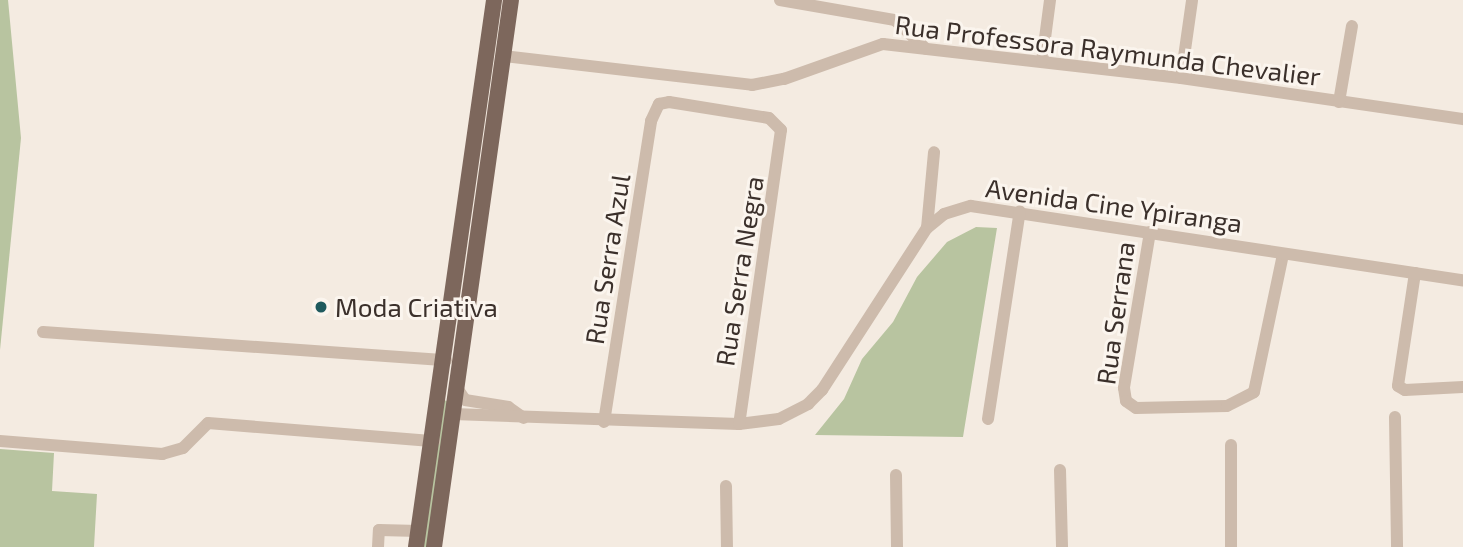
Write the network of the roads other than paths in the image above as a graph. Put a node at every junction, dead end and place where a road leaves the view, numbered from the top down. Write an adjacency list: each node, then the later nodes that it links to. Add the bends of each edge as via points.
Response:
1 (494, 0): 22 (main road)
2 (511, 0): 8 (main road)
3 (780, 0): 7 (street, via 895,20)
4 (1050, 0): 9 (street)
5 (1192, 1): 10 (street)
6 (1352, 26): 11 (street)
7 (926, 48): 8 (street, Rua Professora Raymunda Chevalier, via 873,45 797,75 752,85); 9 (street, Rua Professora Raymunda Chevalier)
8 (503, 56): 24 (main road)
9 (1042, 61): 10 (street, Rua Professora Raymunda Chevalier)
10 (1181, 78): 11 (street, Rua Professora Raymunda Chevalier)
11 (1339, 102): 12 (street, Rua Professora Raymunda Chevalier)
12 (1463, 119)
13 (780, 124): 29 (street, Rua Serra Azul, via 769,118 659,104 651,121); 30 (street, Rua Serra Negra)
14 (934, 152): 16 (street)
15 (1020, 211): 16 (street, Avenida Cine Ypiranga, via 971,206 944,214); 17 (street, Avenida Cine Ypiranga); 28 (street)
16 (927, 228): 30 (street, Avenida Cine Ypiranga, via 822,390 808,404 779,419)
17 (1150, 232): 18 (street, Avenida Cine Ypiranga); 18 (street, Rua Serrana, via 1127,364 1126,401 1136,408 1227,406 1257,387)
18 (1283, 254): 19 (street, Avenida Cine Ypiranga)
19 (1415, 274): 20 (street, Avenida Cine Ypiranga); 23 (street, via 1398,386 1405,390)
20 (1463, 280)
21 (43, 332): 22 (street)
22 (446, 360): 32 (main road)
23 (1463, 387)
24 (457, 388): 25 (main road); 26 (street, Avenida Cine Ypiranga, via 471,403 508,407)
25 (453, 414): 26 (street, Avenida Cine Ypiranga); 39 (main road)
26 (525, 418): 29 (street, Avenida Cine Ypiranga)
27 (1395, 418): 44 (street)
28 (988, 419)
29 (604, 422): 30 (street, Avenida Cine Ypiranga)
30 (739, 424)
31 (0, 441): 32 (street, via 162,454 183,448 206,424)
32 (433, 441): 37 (main road)
33 (1231, 445): 43 (street)
34 (1060, 470): 42 (street)
35 (896, 475): 41 (street)
36 (726, 486): 40 (street)
37 (418, 539): 38 (street, via 379,530)
38 (378, 547)
39 (435, 547)
40 (727, 547)
41 (897, 547)
42 (1062, 547)
43 (1231, 547)
44 (1397, 547)

